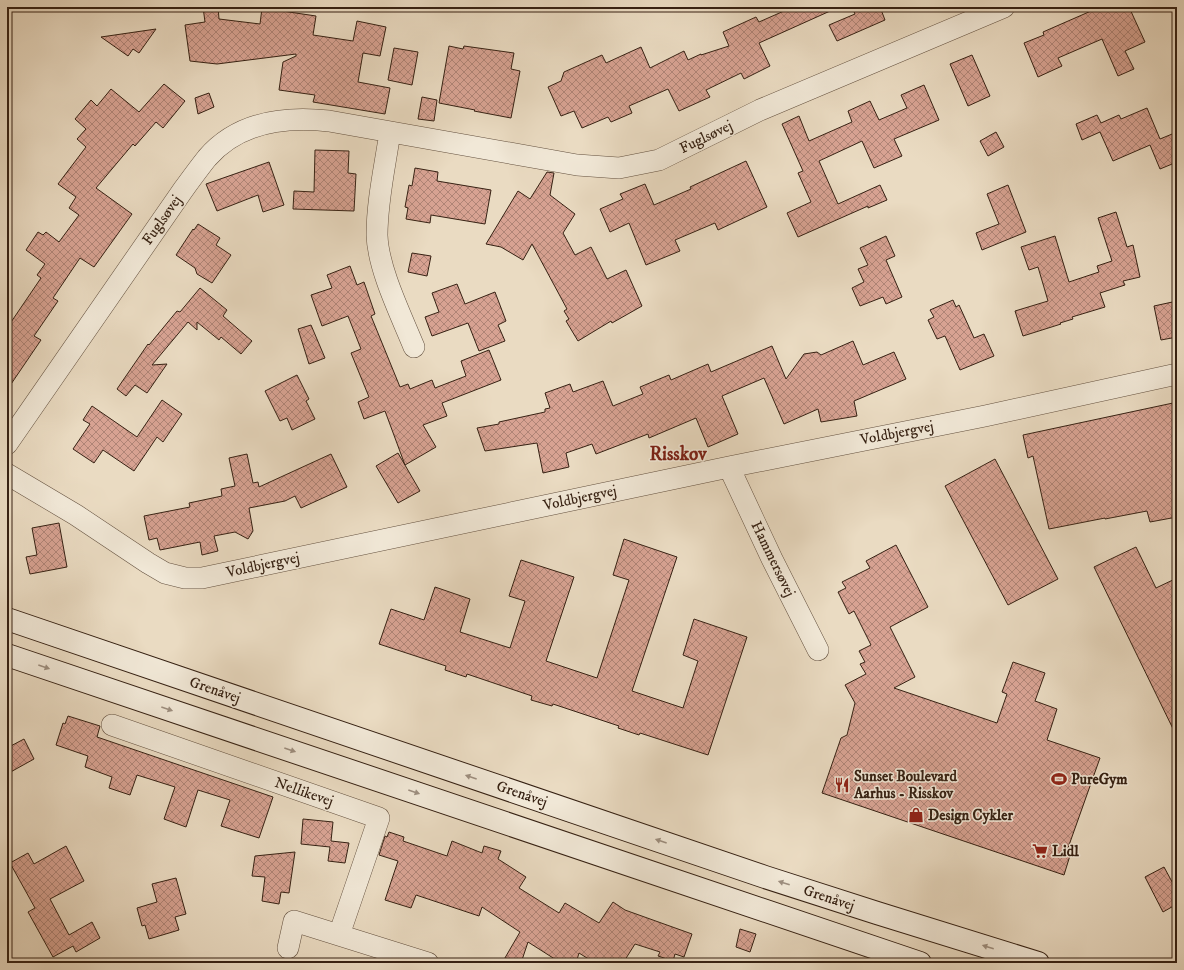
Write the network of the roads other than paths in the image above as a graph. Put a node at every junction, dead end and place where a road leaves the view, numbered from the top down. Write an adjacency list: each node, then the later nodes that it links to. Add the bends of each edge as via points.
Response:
1 (1004, 7): 2 (street, Fuglsøvej, via 760,110 659,160 619,168 577,165)
2 (390, 132): 3 (street, via 377,236 383,268); 5 (street, Fuglsøvej, via 329,121 287,119 243,130 227,140 208,157 183,190)
3 (414, 347)
4 (1177, 374): 6 (street, Voldbjergvej)
5 (7, 444)
6 (729, 467): 7 (street, Voldbjergvej, via 202,578 185,578 165,573 148,564 97,528); 9 (street, Hammersøvej)
7 (7, 474)
8 (7, 619): 16 (main road, Grenåvej, one-way to 8, via 764,877)
9 (818, 650)
10 (7, 655): 15 (main road, one-way to 15)
11 (112, 725): 12 (street, Nellikevej, via 379,818)
12 (339, 935): 13 (street, via 294,921); 14 (street)
13 (288, 948)
14 (428, 963)
15 (920, 963)
16 (1038, 963)

